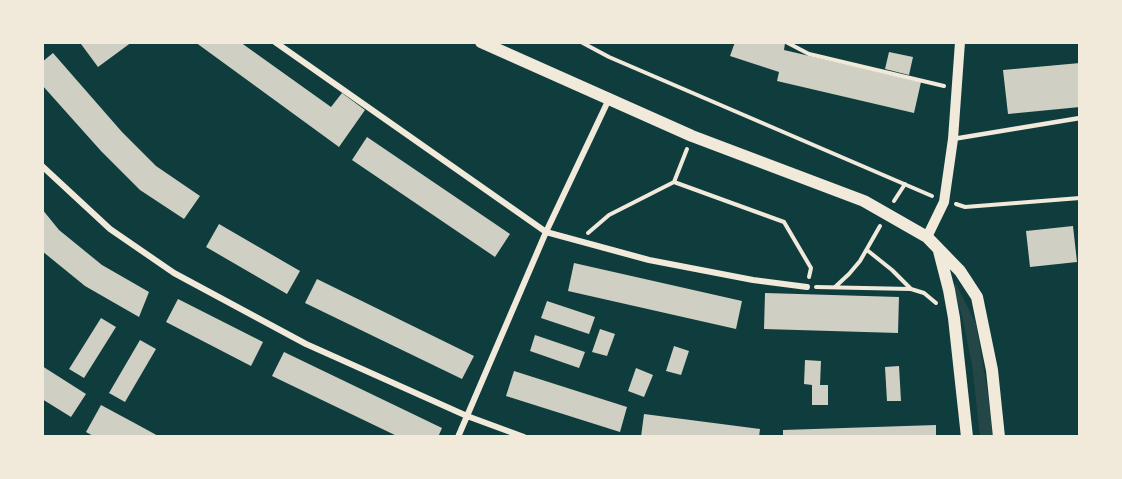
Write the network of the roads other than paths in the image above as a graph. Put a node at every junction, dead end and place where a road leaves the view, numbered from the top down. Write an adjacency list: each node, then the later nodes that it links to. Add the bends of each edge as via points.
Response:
1 (275, 42): 8 (street)
2 (482, 42): 4 (main road)
3 (960, 42): 6 (street)
4 (609, 99): 8 (street); 9 (main road, via 692,136 864,201)
5 (1080, 118): 6 (lane)
6 (953, 139): 9 (street, via 944,202)
7 (42, 166): 12 (street, via 110,229 174,273 306,344)
8 (546, 232): 11 (street, via 649,260); 12 (street)
9 (927, 237): 10 (main road)
10 (939, 249): 15 (main road, via 954,318); 16 (main road, via 977,297 992,370)
11 (807, 287)
12 (467, 416): 13 (street); 14 (street)
13 (458, 437)
14 (524, 437)
15 (967, 437)
16 (999, 437)

